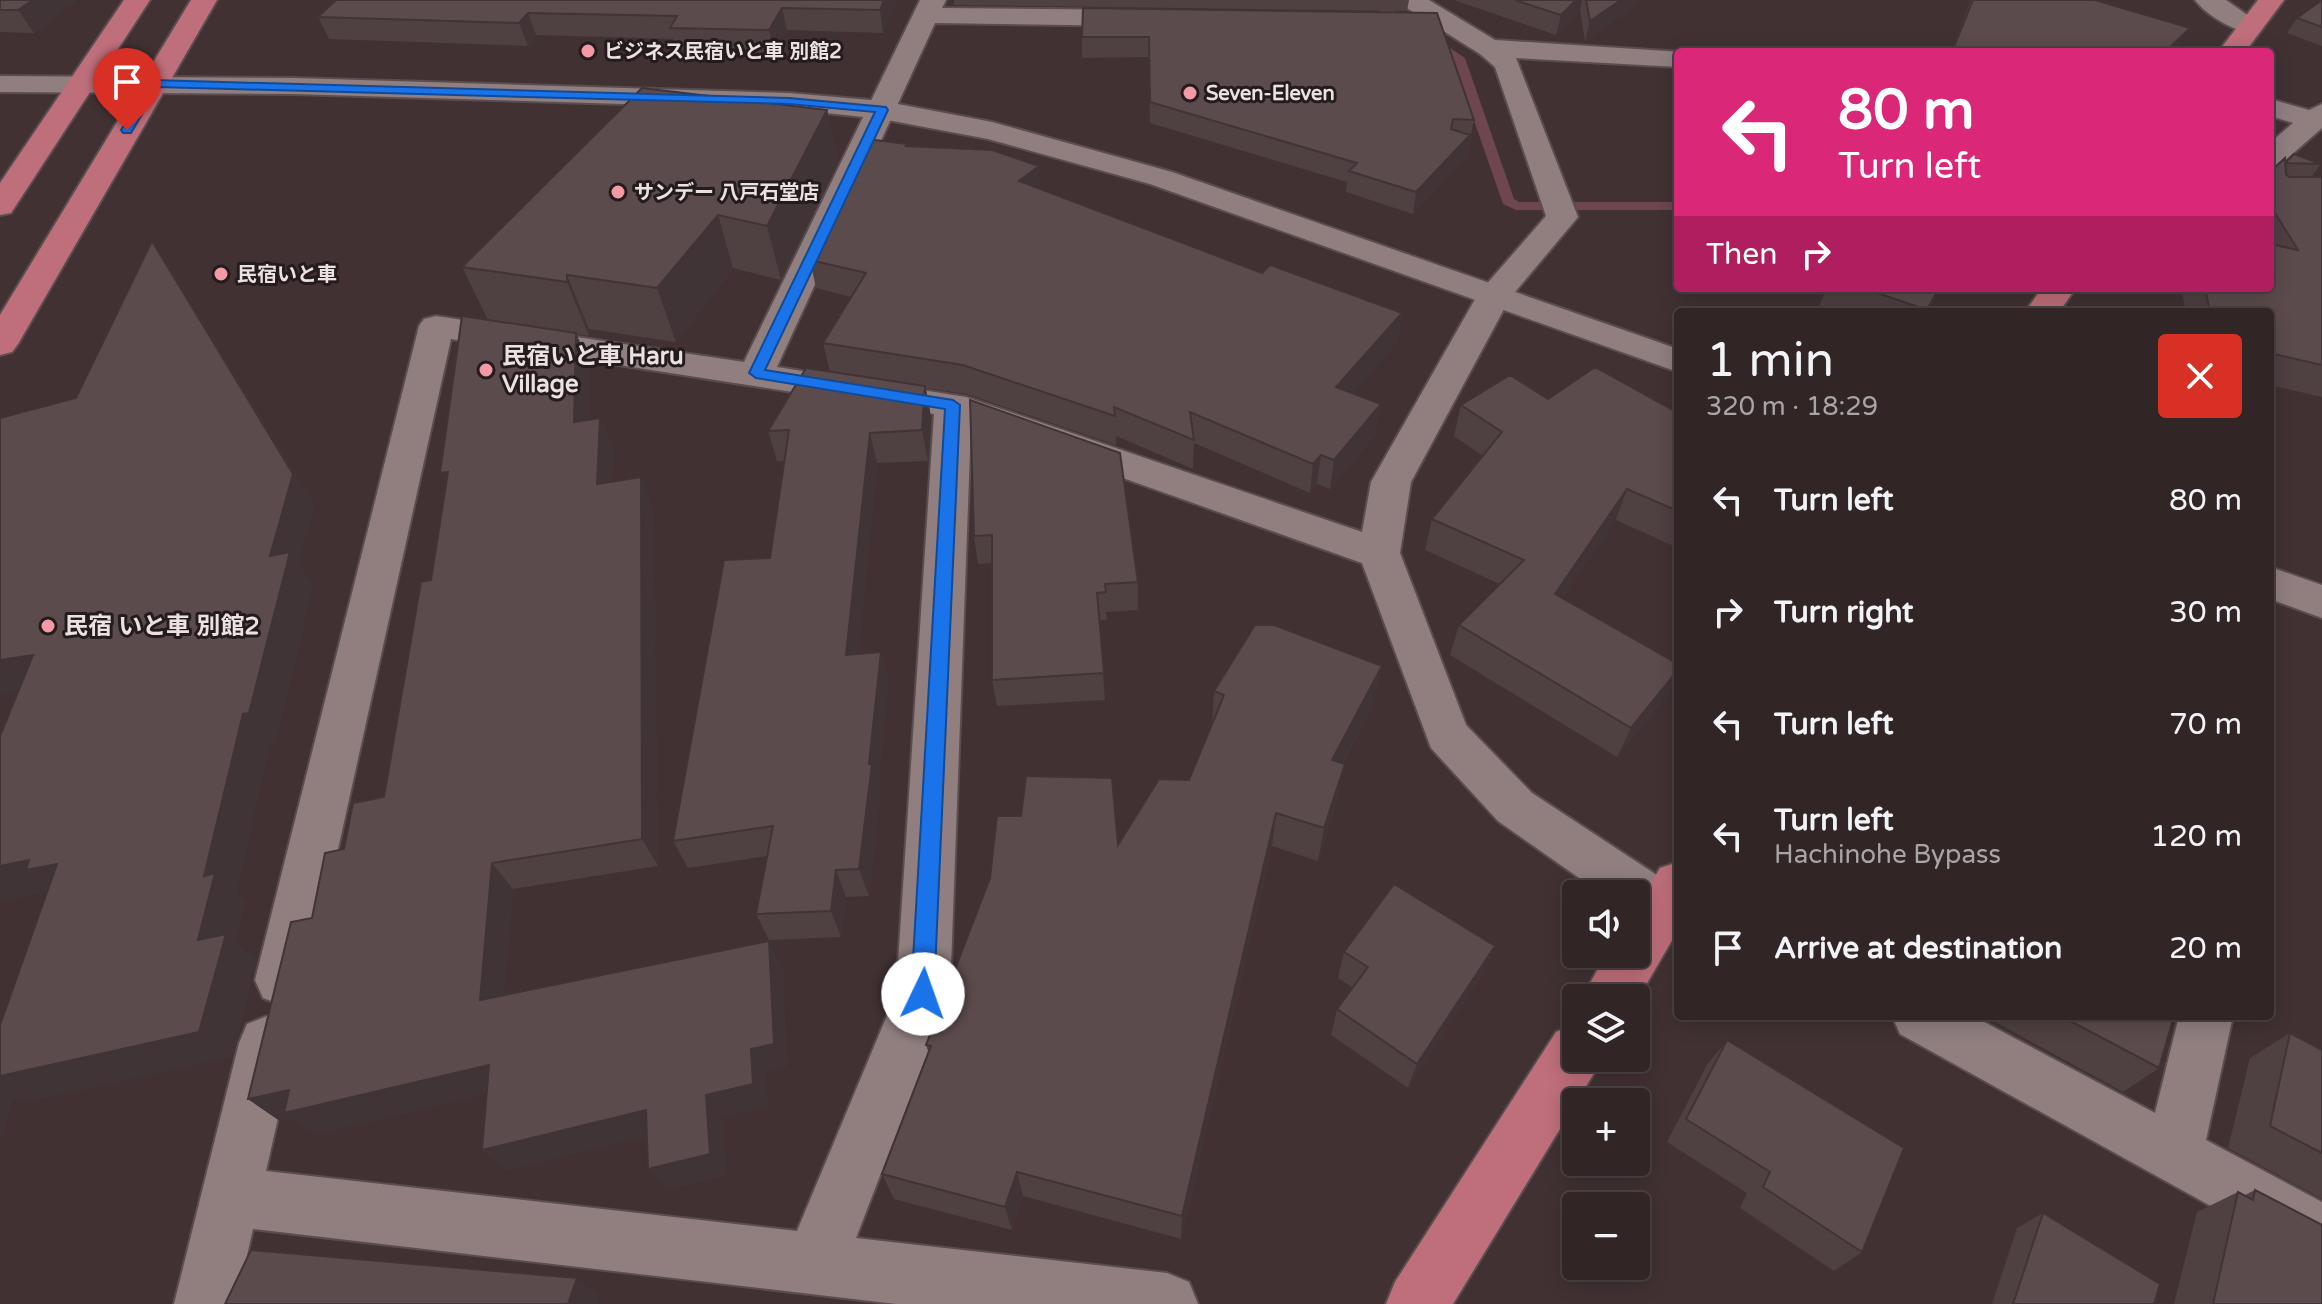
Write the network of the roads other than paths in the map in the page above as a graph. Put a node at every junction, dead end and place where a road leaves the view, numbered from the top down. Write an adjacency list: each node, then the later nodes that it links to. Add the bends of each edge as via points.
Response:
1 (137, 0): 12 (highway)
2 (204, 0): 14 (highway)
3 (2208, 0): 8 (street)
4 (2271, 0): 8 (highway)
5 (929, 8): 7 (street); 16 (street)
6 (1406, 11): 9 (street, via 1447,22)
7 (1163, 18)
8 (2250, 26): 10 (highway)
9 (1489, 48): 11 (street); 20 (street, via 1507,64 1562,217)
10 (2234, 48)
11 (1674, 59)
12 (80, 83): 13 (street); 14 (street); 19 (highway)
13 (0, 84)
14 (154, 84): 16 (street, via 773,100); 21 (highway)
15 (2274, 108): 17 (street)
16 (882, 110): 20 (street, via 992,131 1161,178); 23 (street)
17 (2317, 116): 18 (street)
18 (2274, 154)
19 (0, 206)
20 (1495, 294): 22 (street); 25 (street, via 1391,482)
21 (0, 344)
22 (1674, 360)
23 (756, 373): 24 (street); 35 (street, via 436,326)
24 (953, 405): 25 (street); 37 (street, via 923,994)
25 (1379, 553): 28 (street, via 1447,735 1515,807)
26 (2274, 584): 27 (street)
27 (2322, 602)
28 (1674, 890)
29 (1674, 893): 30 (highway)
30 (1618, 984)
31 (1926, 1020): 34 (street)
32 (2205, 1020): 34 (street)
33 (1563, 1072): 40 (highway)
34 (2174, 1155): 36 (street)
35 (231, 1197): 37 (street); 38 (street)
36 (2322, 1235)
37 (815, 1263): 39 (street)
38 (205, 1304)
39 (1167, 1304)
40 (1417, 1304)

